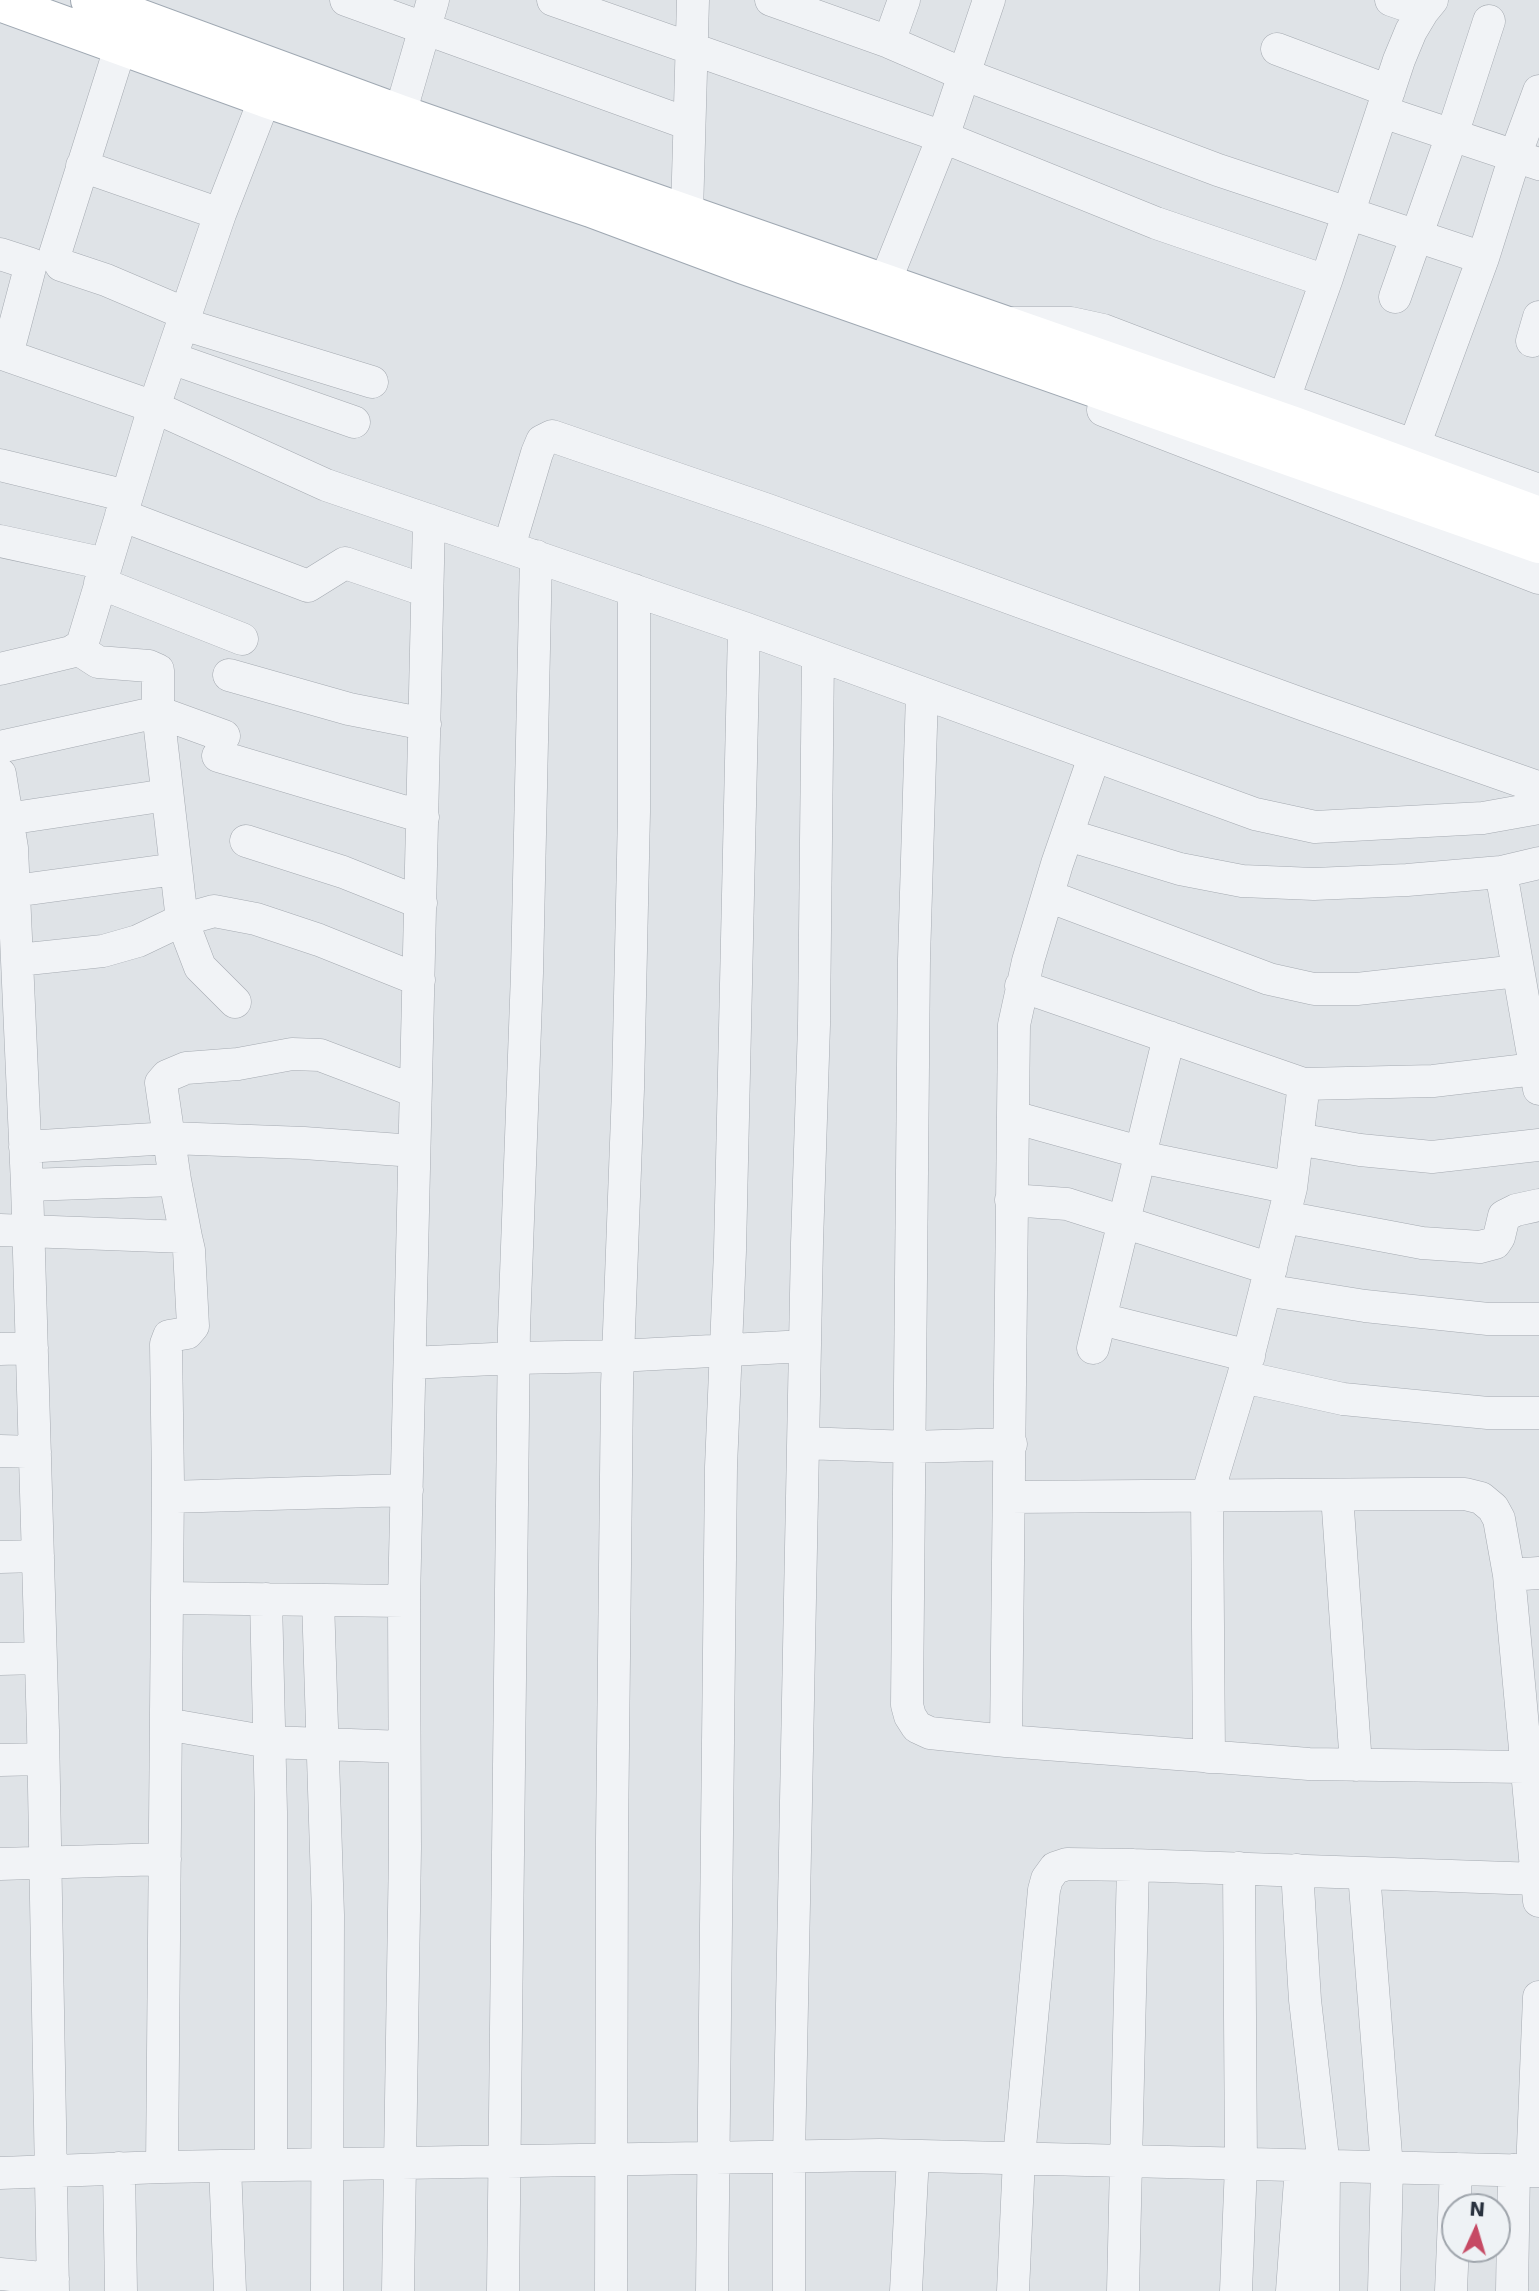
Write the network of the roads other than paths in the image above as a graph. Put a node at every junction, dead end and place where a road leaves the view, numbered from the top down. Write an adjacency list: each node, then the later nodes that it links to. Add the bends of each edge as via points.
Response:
1 (90, 0): 19 (main road)
2 (346, 0): 12 (street)
3 (553, 0): 16 (street)
4 (693, 0): 16 (street)
5 (771, 0): 11 (street)
6 (904, 0): 14 (street)
7 (989, 0): 18 (street)
8 (1391, 0): 10 (street)
9 (0, 2): 15 (main road)
10 (1428, 6): 21 (street, via 1411,31)
11 (827, 10): 14 (street)
12 (428, 14): 22 (street); 23 (street)
13 (1489, 21): 24 (street)
14 (889, 42): 18 (street)
15 (121, 45): 19 (main road); 27 (street)
16 (691, 49): 23 (street); 25 (street)
17 (1277, 49): 21 (street)
18 (963, 74): 25 (street); 28 (street, via 1218,170)
19 (271, 82): 22 (main road); 29 (street); 30 (main road)
20 (1539, 90): 26 (street)
21 (1386, 101): 24 (street); 28 (street)
22 (400, 114): 30 (main road)
23 (689, 124): 30 (street)
24 (1452, 135): 26 (street); 31 (street)
25 (943, 137): 34 (street, via 1156,223); 35 (street)
26 (1527, 160): 33 (street)
27 (82, 166): 29 (street); 37 (street, via 55,247 56,260)
28 (1349, 213): 31 (street); 34 (street)
29 (220, 214): 37 (street)
30 (683, 227): 35 (main road); 41 (main road)
31 (1417, 236): 33 (street); 36 (street)
32 (0, 254): 39 (street, via 31,264)
33 (1483, 258): 46 (street)
34 (1326, 281): 43 (street)
35 (885, 282): 38 (main road)
36 (1395, 297)
37 (184, 319): 40 (street); 42 (street)
38 (1001, 323): 41 (main road); 43 (street, via 1071,323 1103,330)
39 (3, 354): 44 (street)
40 (171, 358): 44 (street); 45 (street)
41 (1065, 367): 50 (main road, via 1294,426); 53 (main road); 56 (street, via 1081,399 1101,409)
42 (372, 382)
43 (1284, 399): 46 (street)
44 (154, 407): 49 (street); 51 (street, via 326,485)
45 (354, 422)
46 (1414, 446): 48 (street)
47 (0, 465): 49 (street)
48 (1539, 490)
49 (124, 505): 55 (street); 58 (street, via 308,586 345,563)
50 (1539, 516)
51 (429, 520): 54 (street); 58 (street)
52 (0, 541): 55 (street)
53 (1539, 544)
54 (523, 551): 57 (street); 71 (street, via 537,453 542,442 552,436); 117 (street, via 527,973)
55 (103, 574): 60 (street); 61 (street)
56 (1539, 578)
57 (634, 590): 59 (street); 116 (street, via 635,812)
58 (427, 591): 67 (street)
59 (744, 628): 62 (street); 115 (street)
60 (242, 639)
61 (78, 649): 63 (street); 66 (street, via 98,662 154,667 159,676)
62 (818, 655): 65 (street); 112 (street)
63 (0, 669)
64 (229, 675): 67 (street, via 349,709)
65 (922, 693): 69 (street); 123 (street, via 914,960)
66 (158, 712): 68 (street); 72 (street); 74 (street, via 221,746)
67 (425, 724): 74 (street)
68 (0, 747)
69 (1094, 757): 73 (street, via 1255,814 1315,827 1483,818); 76 (street)
70 (0, 774): 75 (street)
71 (1539, 790)
72 (167, 795): 75 (street); 79 (street)
73 (1539, 808)
74 (424, 817): 83 (street)
75 (7, 820): 81 (street)
76 (1068, 835): 80 (street, via 1180,869 1242,881 1314,884); 82 (street)
77 (246, 841): 83 (street)
78 (1539, 863): 80 (street)
79 (176, 869): 81 (street); 84 (street)
80 (1500, 872): 85 (street)
81 (9, 886): 86 (street)
82 (1048, 896): 85 (street, via 1269,979 1314,989 1357,989); 88 (street)
83 (421, 903): 87 (street)
84 (182, 920): 86 (street, via 103,951); 87 (street, via 214,911 256,919); 90 (street, via 200,967)
85 (1524, 958): 92 (street)
86 (18, 960): 89 (street)
87 (419, 981): 94 (street)
88 (1021, 986): 91 (street); 95 (street, via 1014,1025)
89 (10, 1001): 99 (street)
90 (235, 1002)
91 (1169, 1037): 93 (street); 101 (street)
92 (1537, 1079): 93 (street)
93 (1304, 1084): 97 (street)
94 (415, 1091): 96 (street, via 320,1055 292,1054 186,1068 161,1083); 100 (street)
95 (1013, 1117): 101 (street); 104 (street)
96 (170, 1138): 99 (street); 100 (street); 102 (street)
97 (1297, 1139): 98 (street, via 1432,1157); 105 (street)
98 (1539, 1144)
99 (25, 1147): 103 (street)
100 (414, 1151): 118 (street)
101 (1139, 1152): 105 (street); 107 (street)
102 (175, 1180): 103 (street); 109 (street)
103 (27, 1185): 108 (street)
104 (1012, 1200): 107 (street, via 1067,1204); 122 (street)
105 (1288, 1202): 106 (street, via 1422,1243 1480,1247 1495,1243 1504,1216); 110 (street)
106 (1539, 1205)
107 (1122, 1220): 110 (street); 119 (street, via 1097,1333)
108 (14, 1231): 109 (street); 113 (street)
109 (186, 1237): 129 (street, via 194,1321 192,1329 169,1336 166,1344)
110 (1268, 1280): 111 (street, via 1365,1306 1488,1319); 119 (street)
111 (1539, 1319)
112 (805, 1346): 115 (street); 121 (street)
113 (32, 1348): 114 (street); 125 (street)
114 (0, 1349)
115 (726, 1350): 116 (street); 161 (street)
116 (618, 1356): 117 (street); 163 (street)
117 (514, 1358): 118 (street); 164 (street)
118 (410, 1363): 126 (street)
119 (1246, 1367): 120 (street, via 1342,1399 1488,1413); 128 (street)
120 (1539, 1413)
121 (804, 1443): 123 (street); 160 (street)
122 (1011, 1444): 123 (street); 130 (street)
123 (910, 1447): 141 (street, via 910,1716 917,1727 930,1733)
124 (0, 1451): 125 (street)
125 (35, 1452): 131 (street)
126 (407, 1490): 129 (street); 137 (street)
127 (1337, 1494): 128 (street); 133 (street, via 1465,1494 1481,1498 1493,1508); 148 (street)
128 (1207, 1496): 130 (street); 145 (street)
129 (168, 1497): 134 (street)
130 (1010, 1497): 141 (street)
131 (38, 1556): 132 (street); 138 (street)
132 (0, 1557)
133 (1524, 1574): 149 (street)
134 (167, 1598): 135 (street); 140 (street)
135 (266, 1599): 136 (street); 142 (street)
136 (318, 1600): 137 (street); 143 (street)
137 (404, 1601): 144 (street)
138 (40, 1657): 139 (street); 146 (street)
139 (0, 1659)
140 (166, 1724): 142 (street); 150 (street)
141 (1006, 1741): 145 (street)
142 (269, 1742): 143 (street); 168 (street)
143 (323, 1743): 144 (street); 167 (street)
144 (404, 1747): 166 (street)
145 (1209, 1757): 148 (street)
146 (43, 1759): 147 (street); 151 (street)
147 (0, 1760)
148 (1356, 1765): 149 (street)
149 (1525, 1767): 157 (street)
150 (165, 1859): 151 (street); 171 (street)
151 (45, 1861): 152 (street); 176 (street)
152 (0, 1864)
153 (1133, 1865): 154 (street); 162 (street, via 1067,1864 1046,1878); 165 (street)
154 (1239, 1868): 155 (street); 169 (street)
155 (1297, 1870): 156 (street); 172 (street)
156 (1364, 1872): 157 (street); 174 (street)
157 (1538, 1890)
158 (1539, 1997): 177 (street)
159 (913, 2155): 160 (street); 162 (street); 190 (street)
160 (789, 2156): 161 (street); 189 (street)
161 (712, 2157): 163 (street); 188 (street)
162 (1019, 2158): 165 (street); 191 (street)
163 (610, 2159): 164 (street); 187 (street)
164 (505, 2161): 166 (street); 186 (street)
165 (1126, 2161): 169 (street); 192 (street)
166 (400, 2162): 167 (street); 185 (street)
167 (328, 2164): 168 (street); 184 (street)
168 (271, 2165): 170 (street)
169 (1241, 2165): 172 (street); 193 (street)
170 (225, 2166): 171 (street); 183 (street)
171 (162, 2167): 173 (street)
172 (1313, 2167): 174 (street); 194 (street); 195 (street)
173 (119, 2168): 176 (street); 182 (street)
174 (1387, 2168): 175 (street); 196 (street)
175 (1456, 2169): 177 (street); 197 (street)
176 (50, 2171): 178 (street); 181 (street)
177 (1528, 2171): 180 (street)
178 (0, 2173)
179 (0, 2274): 181 (street)
180 (1521, 2281)
181 (53, 2285)
182 (121, 2291)
183 (230, 2291)
184 (327, 2291)
185 (398, 2291)
186 (503, 2291)
187 (611, 2291)
188 (712, 2291)
189 (789, 2291)
190 (906, 2291)
191 (1013, 2291)
192 (1124, 2291)
193 (1236, 2291)
194 (1292, 2291)
195 (1323, 2291)
196 (1384, 2291)
197 (1451, 2291)

